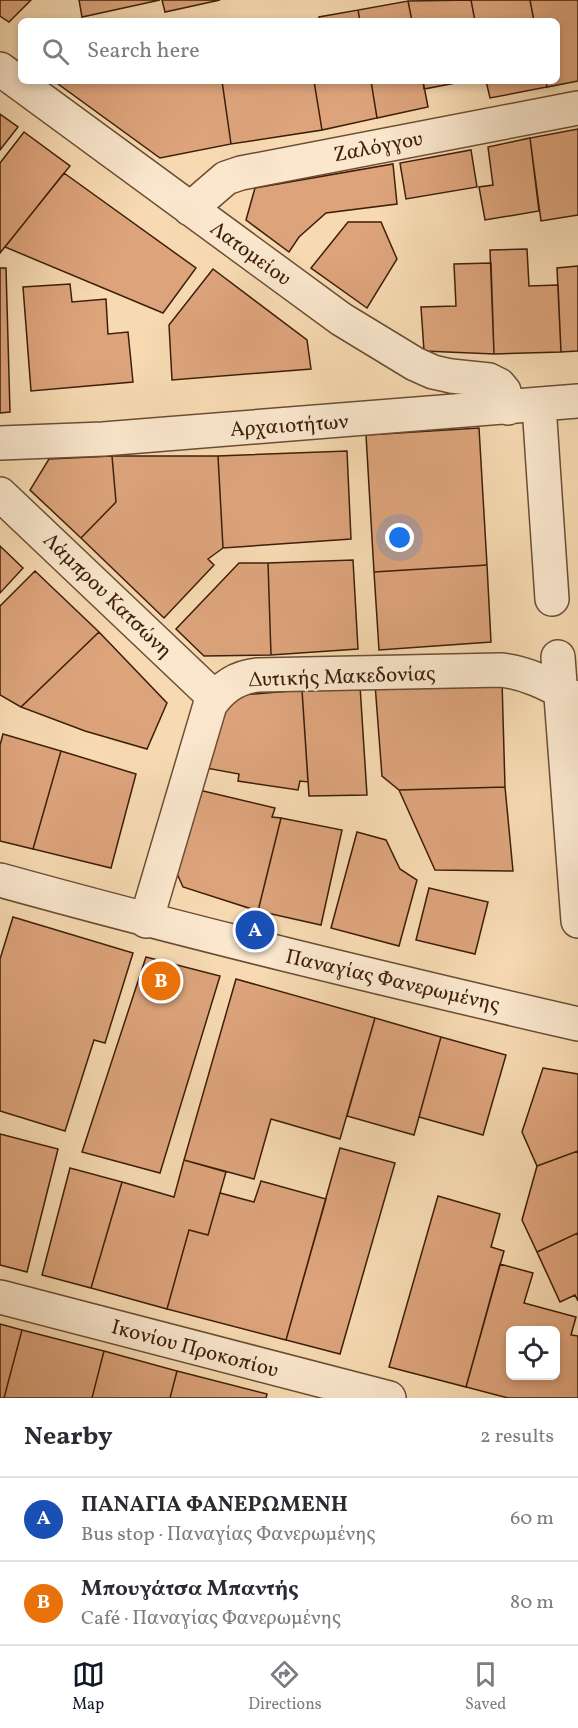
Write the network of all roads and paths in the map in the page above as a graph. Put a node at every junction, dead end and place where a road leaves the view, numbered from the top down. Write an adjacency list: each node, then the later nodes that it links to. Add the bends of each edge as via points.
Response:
1 (0, 69): 2 (street, Λατομείου)
2 (18, 82)
3 (20, 84): 5 (street, Λατομείου)
4 (578, 108): 5 (street, Ζαλόγγου, via 241,172 226,178)
5 (190, 209): 7 (street, Λατομείου, via 341,319 415,364 451,376 489,380)
6 (578, 401): 7 (street, Αρχαιοτήτων)
7 (523, 407): 8 (street, Αρχαιοτήτων, via 103,439); 10 (street)
8 (0, 442)
9 (0, 494): 13 (street, Λάμπρου Κατσώνη)
10 (552, 599)
11 (558, 657): 12 (street)
12 (569, 695): 13 (street, Δυτικής Μακεδονίας, via 535,678 501,670 258,675 236,681); 16 (street)
13 (214, 698): 15 (street)
14 (0, 880): 15 (street, Παναγίας Φανερωμένης)
15 (146, 921): 17 (street, Παναγίας Φανερωμένης)
16 (578, 921)
17 (578, 1024)
18 (0, 1297): 19 (street, Ικονίου Προκοπίου)
19 (390, 1398)

